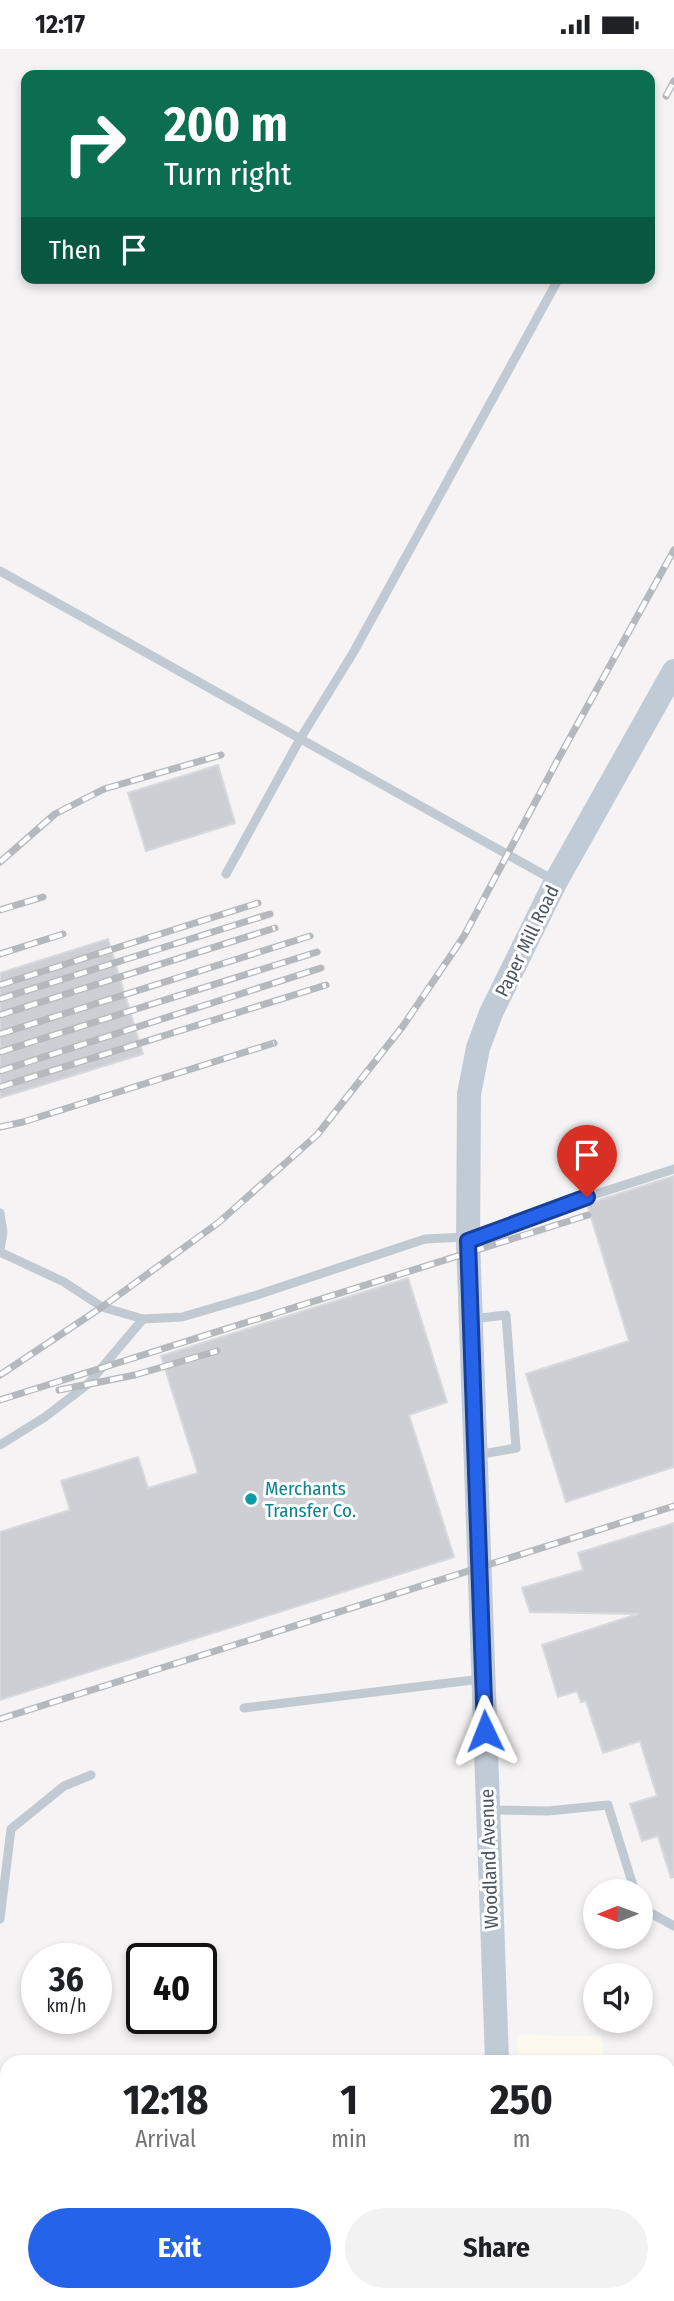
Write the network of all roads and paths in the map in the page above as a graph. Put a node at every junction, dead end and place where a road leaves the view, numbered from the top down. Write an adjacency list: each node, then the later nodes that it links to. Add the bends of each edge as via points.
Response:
1 (556, 284): 4 (lane, via 353,653)
2 (0, 571): 4 (lane)
3 (674, 671): 6 (street, Paper Mill Road)
4 (300, 739): 5 (lane); 6 (lane)
5 (226, 874)
6 (555, 881): 9 (street, Paper Mill Road, via 478,1048 468,1094)
7 (674, 1169): 9 (lane)
8 (0, 1213): 10 (lane)
9 (468, 1239): 11 (lane, via 425,1238 182,1317); 12 (street, Woodland Avenue)
10 (0, 1251): 11 (lane, via 64,1282 102,1307)
11 (144, 1319): 13 (lane, via 88,1384)
12 (471, 1319): 14 (street, Woodland Avenue); 14 (lane, via 506,1315 516,1448)
13 (0, 1445)
14 (475, 1455): 15 (street, Woodland Avenue)
15 (483, 1679): 16 (lane); 18 (street, Woodland Avenue)
16 (244, 1708)
17 (91, 1775): 21 (lane, via 64,1786 11,1829)
18 (488, 1810): 19 (lane, via 608,1805); 23 (street, Woodland Avenue)
19 (631, 1879)
20 (653, 1914): 22 (lane)
21 (0, 1919)
22 (674, 1926)
23 (497, 2055)

